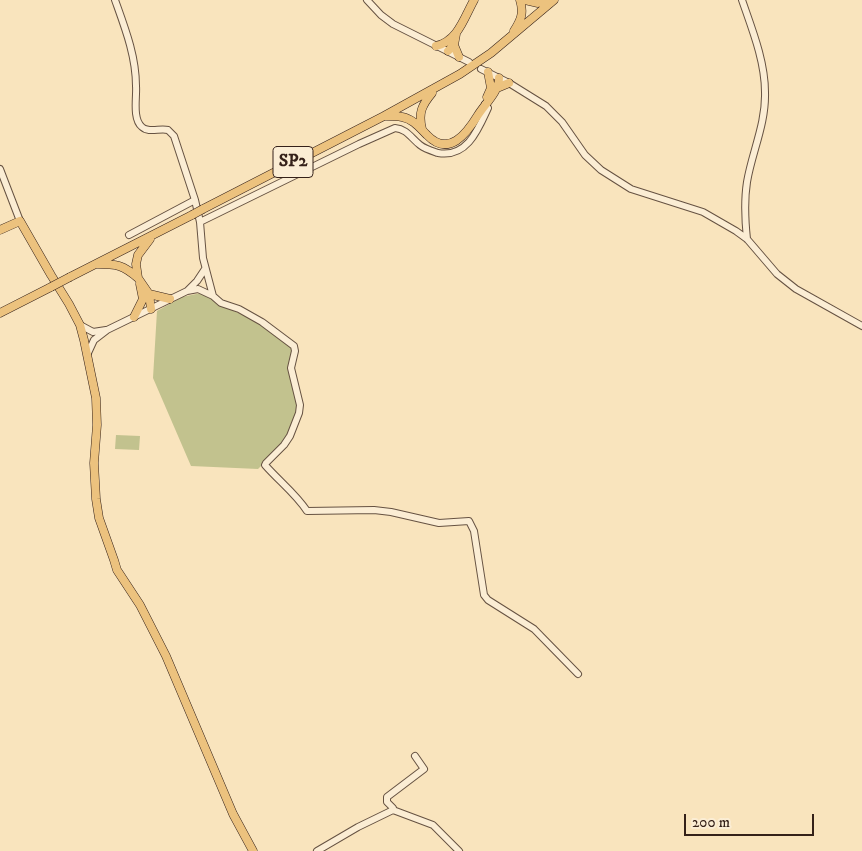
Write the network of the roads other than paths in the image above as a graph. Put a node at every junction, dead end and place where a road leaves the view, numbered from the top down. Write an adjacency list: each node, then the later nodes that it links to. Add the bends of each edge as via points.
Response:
1 (115, 0): 24 (street, via 130,41 139,124 146,129 171,132)
2 (367, 0): 11 (street, via 393,24)
3 (474, 0): 10 (main road)
4 (520, 0): 9 (main road, via 522,16)
5 (525, 0): 6 (main road, via 538,3)
6 (549, 0)
7 (554, 0): 9 (main road, SP2)
8 (742, 0): 30 (street, via 762,62 766,93 762,126 748,180)
9 (510, 37): 19 (main road, SP2, via 476,64)
10 (454, 39): 11 (main road); 12 (main road); 13 (main road)
11 (436, 46): 12 (street)
12 (448, 51): 13 (street)
13 (459, 57): 14 (street)
14 (469, 62)
15 (485, 70): 16 (street); 18 (main road)
16 (499, 78): 17 (street); 18 (main road)
17 (509, 83): 18 (main road); 30 (street, via 556,114 585,155 601,170 631,189 703,212)
18 (494, 88): 20 (main road)
19 (435, 89): 21 (main road, SP2); 22 (main road, via 420,111)
20 (485, 104): 22 (main road, via 469,130 455,142 444,144 436,141); 26 (street, via 488,108 476,134 456,152 432,152 406,131 395,128)
21 (384, 116): 22 (main road, via 410,120); 28 (main road, SP2, bridge)
22 (422, 129)
23 (0, 169): 25 (street)
24 (195, 200): 26 (street); 29 (street)
25 (20, 221): 27 (main road); 44 (main road)
26 (200, 222): 32 (street)
27 (0, 230)
28 (155, 234): 31 (main road, SP2); 33 (main road, via 138,254)
29 (129, 235)
30 (747, 239): 45 (street, via 777,274 796,289)
31 (95, 264): 33 (main road, via 121,265); 42 (main road, SP2, bridge)
32 (205, 269): 34 (street); 35 (street)
33 (139, 281): 38 (main road)
34 (197, 282): 35 (street); 37 (street)
35 (209, 282): 36 (street); 39 (street)
36 (198, 289): 37 (street); 39 (street)
37 (188, 291): 40 (street)
38 (146, 296): 40 (main road); 41 (main road); 43 (main road)
39 (213, 296): 51 (street, via 262,322 294,346 291,368 299,413 287,441 265,466 307,511 374,510 439,523 469,521 474,531 484,596 534,628)
40 (170, 299): 41 (street)
41 (151, 308): 43 (street)
42 (0, 313)
43 (134, 317): 46 (street)
44 (80, 326): 47 (street); 48 (main road)
45 (862, 326)
46 (107, 330): 47 (street); 49 (street)
47 (93, 332): 48 (street)
48 (84, 340): 49 (street); 50 (main road)
49 (94, 340): 50 (street)
50 (88, 353): 54 (main road, via 96,398 94,482 101,525 118,570 166,656 227,800)
51 (578, 674)
52 (415, 756): 53 (street, via 424,769 387,797)
53 (393, 810): 55 (street); 56 (street, via 432,825)
54 (253, 851)
55 (317, 851)
56 (459, 851)

